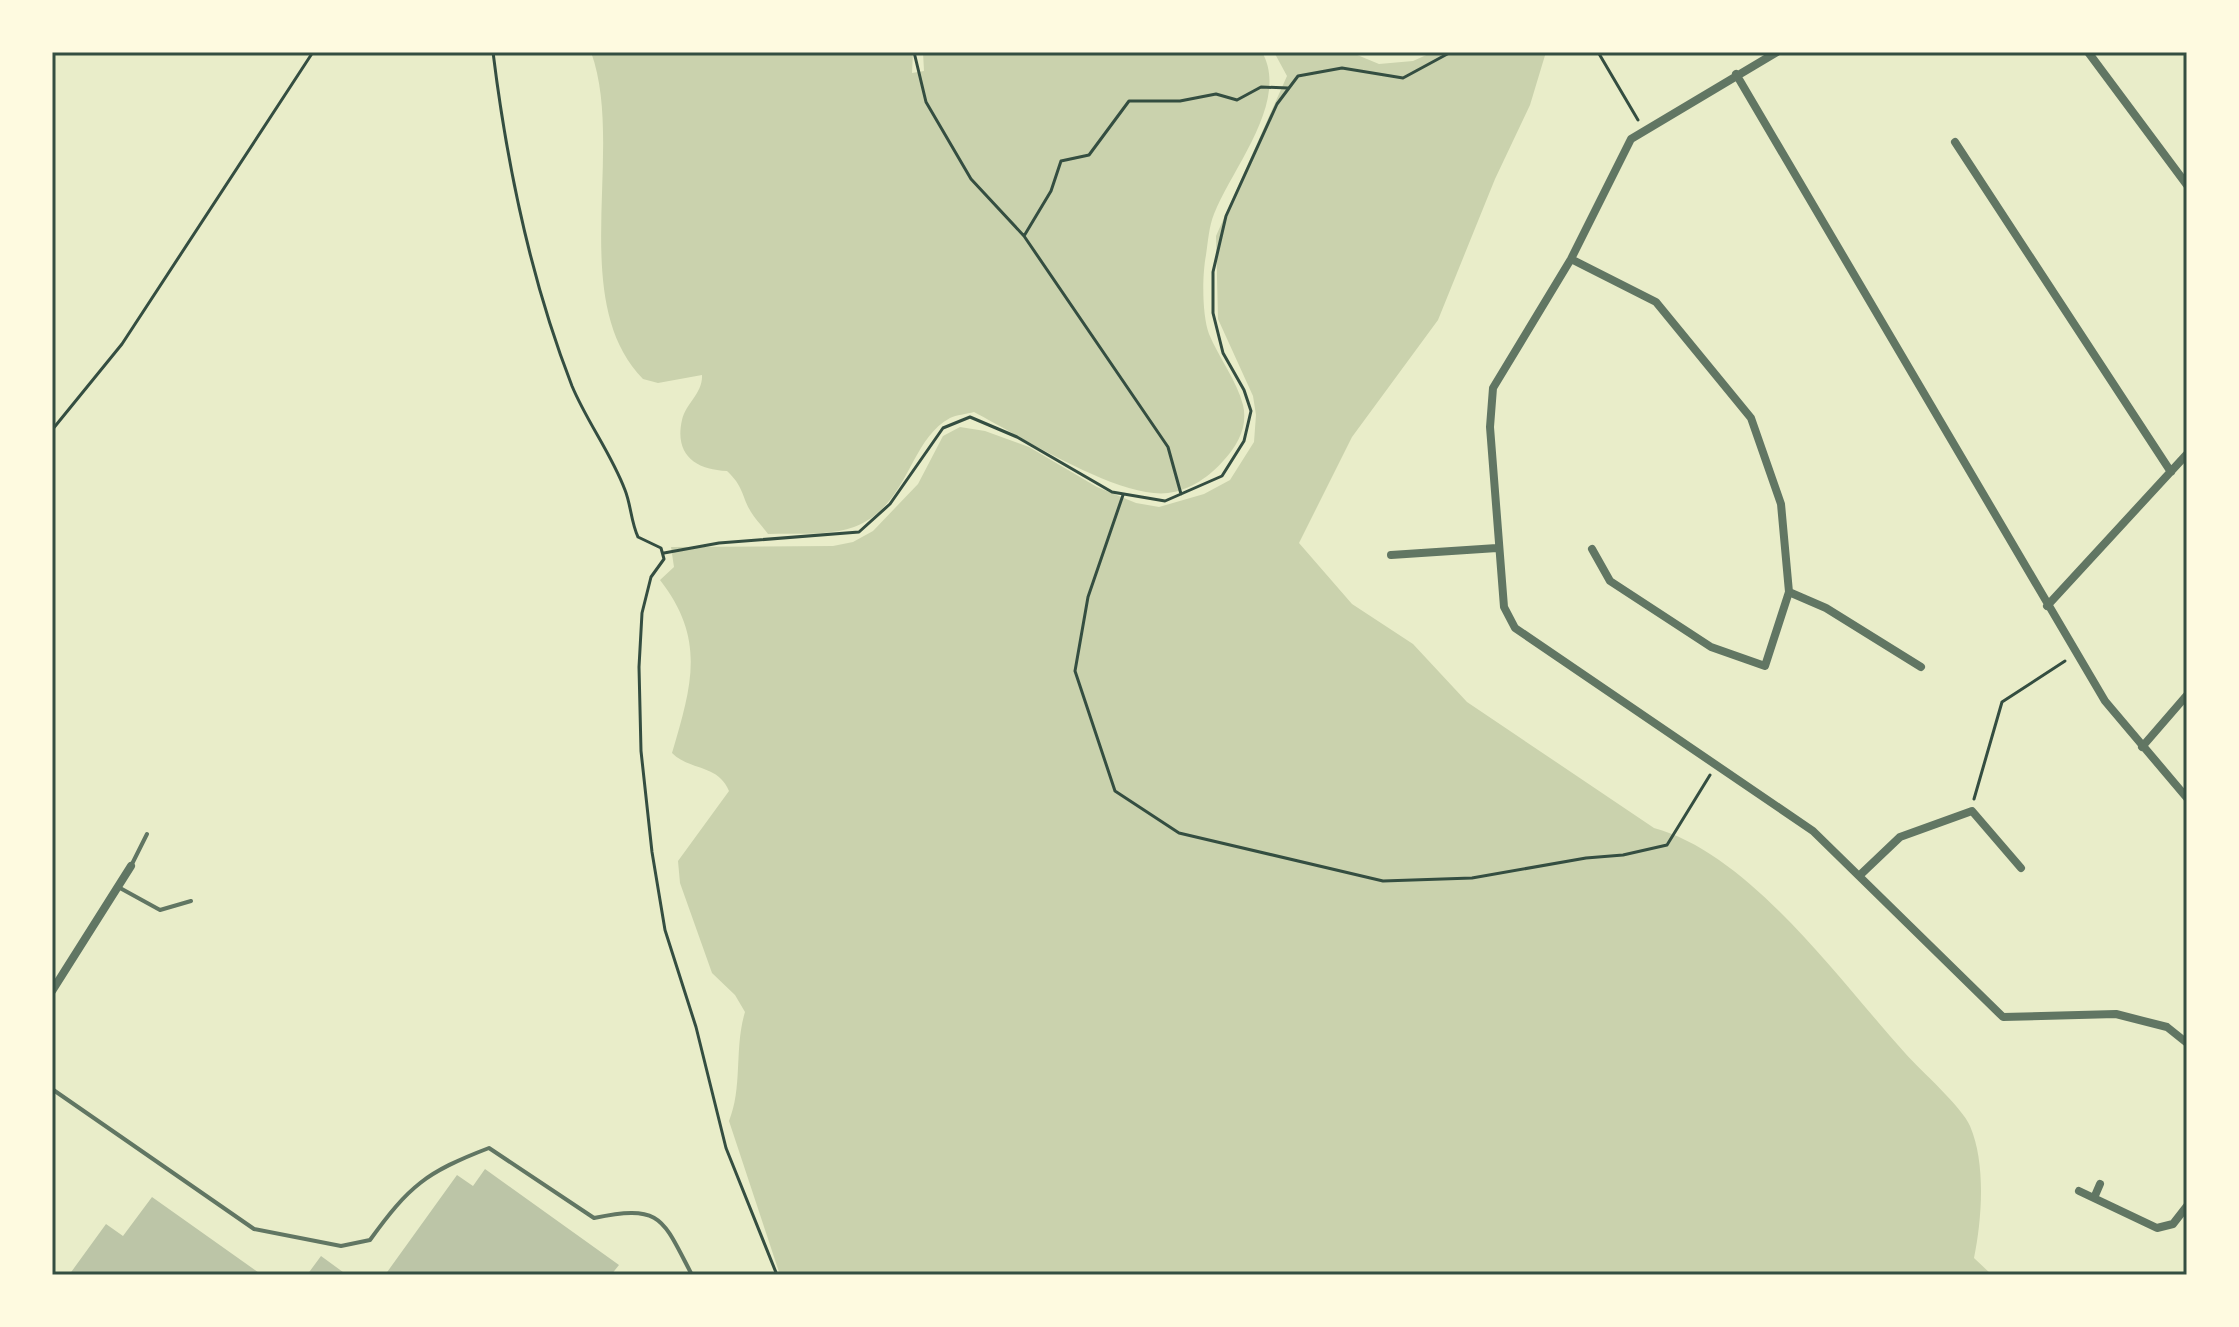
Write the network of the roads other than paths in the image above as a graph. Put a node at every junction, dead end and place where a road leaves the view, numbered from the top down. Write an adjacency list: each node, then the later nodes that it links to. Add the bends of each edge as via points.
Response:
1 (1777, 52): 3 (street)
2 (2088, 52): 5 (street)
3 (1736, 74): 6 (street, via 1631,139); 13 (street)
4 (1955, 142): 8 (street)
5 (2187, 185)
6 (1571, 259): 9 (street, via 1493,388); 12 (street, via 1656,302 1751,418 1781,504)
7 (2187, 454): 8 (street)
8 (2171, 472): 13 (street)
9 (1497, 548): 11 (street); 21 (street, via 1504,607 1515,628 1813,831)
10 (1592, 549): 12 (street, via 1610,581 1711,647 1765,666)
11 (1391, 555)
12 (1789, 592): 14 (street, via 1826,608)
13 (2047, 606): 16 (street, via 2105,701)
14 (1921, 667)
15 (2187, 695): 16 (street)
16 (2142, 747): 17 (street)
17 (2187, 798)
18 (147, 834): 19 (lane)
19 (131, 866): 22 (street)
20 (2021, 868): 21 (street, via 1972,811 1900,837)
21 (1859, 876): 25 (street, via 2003,1017 2116,1014 2167,1027)
22 (118, 887): 23 (lane, via 160,910); 24 (street)
23 (191, 901)
24 (52, 991)
25 (2187, 1043)
26 (52, 1089): 31 (lane, via 254,1229 341,1246 370,1240 397,1202 439,1167 489,1148 594,1218 634,1210 653,1214)
27 (2100, 1184): 29 (street)
28 (2079, 1191): 29 (street)
29 (2094, 1198): 30 (street, via 2157,1228 2173,1224)
30 (2187, 1206)
31 (692, 1275)

